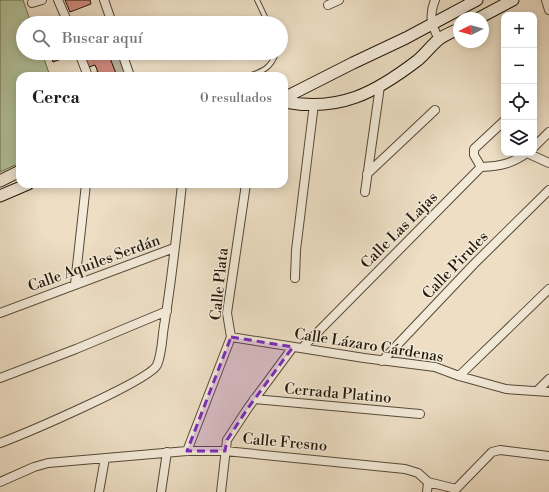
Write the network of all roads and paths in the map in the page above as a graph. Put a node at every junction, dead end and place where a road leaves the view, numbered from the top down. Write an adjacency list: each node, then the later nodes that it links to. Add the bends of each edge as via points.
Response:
1 (42, 0): 10 (street)
2 (58, 0): 14 (street)
3 (104, 0): 15 (street)
4 (257, 0): 16 (lane)
5 (340, 0): 11 (street)
6 (435, 0): 17 (street, via 431,10)
7 (478, 0): 17 (street)
8 (513, 0): 13 (street)
9 (546, 0): 12 (street)
10 (32, 3)
11 (328, 5)
12 (549, 10)
13 (489, 13)
14 (65, 16)
15 (110, 16)
16 (265, 16)
17 (431, 25): 19 (street); 27 (street)
18 (453, 32): 19 (street)
19 (439, 39): 26 (street, via 419,59)
20 (82, 60): 23 (street)
21 (124, 60): 24 (street)
22 (274, 60): 25 (lane)
23 (86, 72)
24 (129, 72)
25 (259, 72)
26 (380, 86): 29 (street, via 356,98 336,103); 39 (street)
27 (288, 96)
28 (288, 103): 29 (street)
29 (314, 104): 49 (street, via 296,250)
30 (435, 110): 39 (street)
31 (501, 124): 37 (street, via 474,149)
32 (549, 132): 33 (street)
33 (537, 144)
34 (523, 156): 37 (street, via 501,166)
35 (534, 156): 36 (street)
36 (549, 163)
37 (481, 167): 56 (street, Calle Las Lajas)
38 (16, 173): 40 (street)
39 (368, 174): 46 (street)
40 (0, 180)
41 (19, 188): 47 (street)
42 (86, 188): 50 (street)
43 (182, 188): 48 (street)
44 (245, 188): 54 (street, Calle Plata, via 227,313)
45 (549, 190): 57 (street, Calle Pirules)
46 (365, 192)
47 (0, 196)
48 (174, 248): 50 (street, Calle Aquiles Serdán); 52 (street)
49 (295, 278)
50 (75, 284): 53 (street, Calle Aquiles Serdán)
51 (549, 289): 58 (street)
52 (167, 311): 59 (street); 65 (street, via 157,366 150,372 30,432)
53 (0, 313)
54 (231, 337): 55 (street, Calle Lázaro Cárdenas); 66 (street, Calle Plata)
55 (293, 347): 56 (street, Calle Lázaro Cárdenas); 63 (street)
56 (302, 348): 57 (street, Calle Lázaro Cárdenas)
57 (382, 360): 58 (street, Calle Lázaro Cárdenas, via 436,367)
58 (459, 376): 61 (street, Calle Lázaro Cárdenas, via 506,389)
59 (0, 378)
60 (549, 379): 61 (street)
61 (537, 391): 62 (street, Calle Lázaro Cárdenas)
62 (549, 392)
63 (254, 399): 64 (street, Cerrada Platino); 67 (street, via 227,440)
64 (420, 414)
65 (0, 443)
66 (187, 451): 67 (street, Calle Fresno); 68 (street, Calle Fresno)
67 (225, 451): 72 (street, Calle Fresno, via 406,469 418,473); 76 (street)
68 (167, 452): 70 (street, Calle Fresno); 75 (street)
69 (549, 456): 73 (street, Calle Fresno, via 500,450 492,452)
70 (105, 458): 71 (street, Calle Fresno, via 34,467); 74 (street)
71 (0, 482)
72 (428, 482): 73 (street, Calle Fresno); 77 (street)
73 (456, 491)
74 (99, 492)
75 (161, 492)
76 (221, 492)
77 (427, 492)

